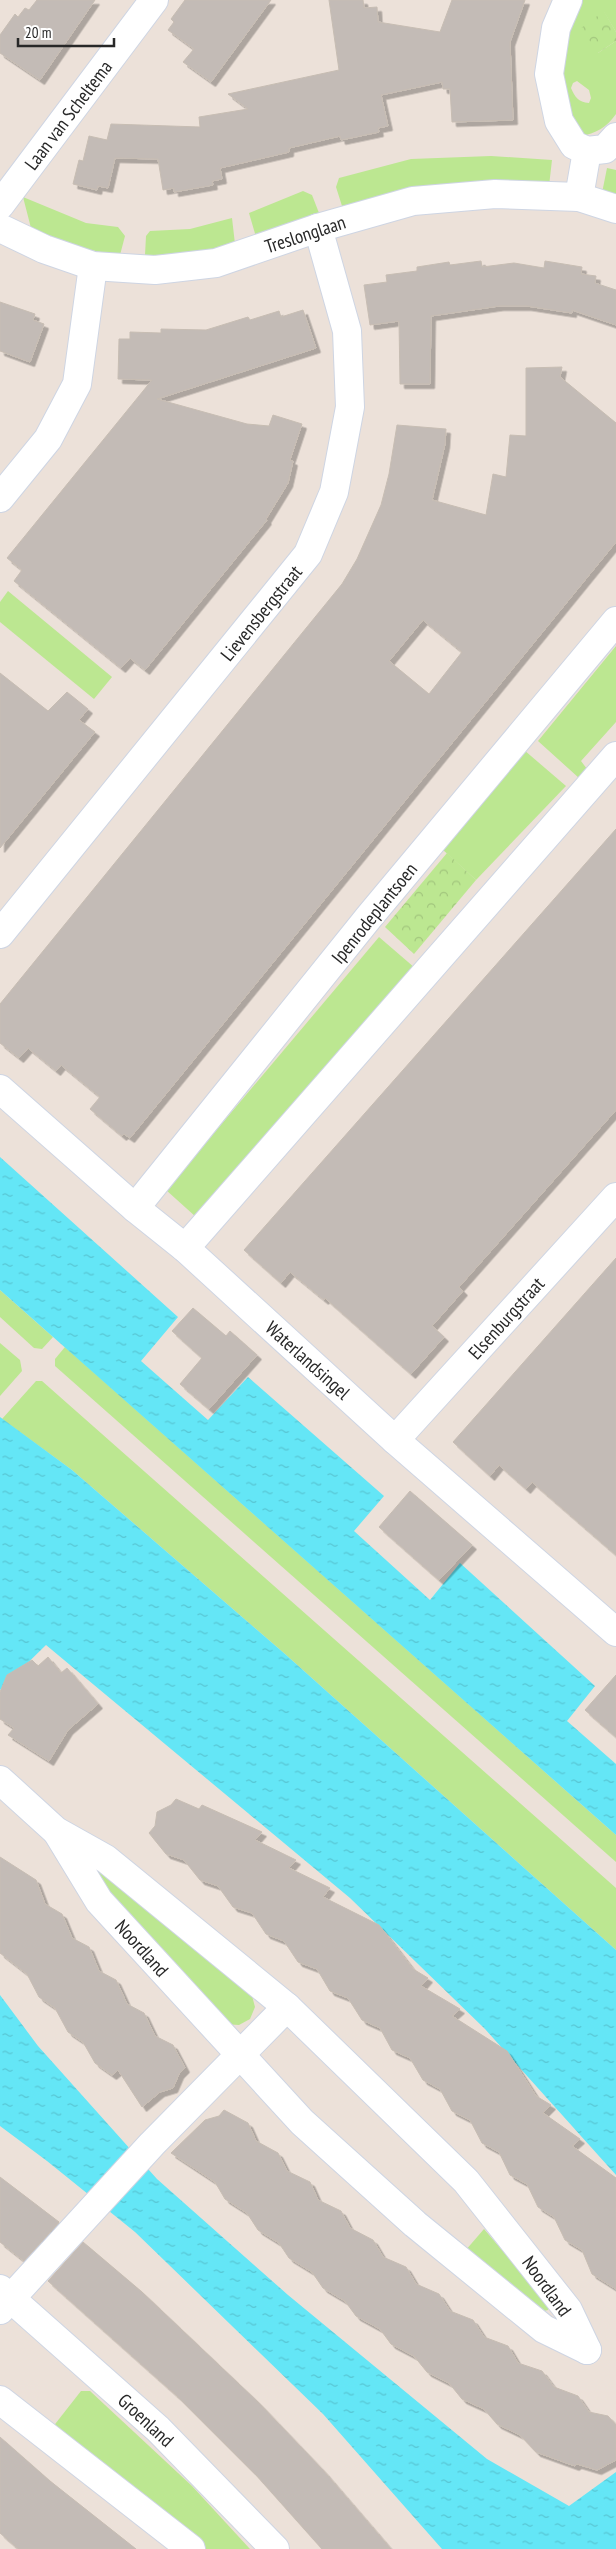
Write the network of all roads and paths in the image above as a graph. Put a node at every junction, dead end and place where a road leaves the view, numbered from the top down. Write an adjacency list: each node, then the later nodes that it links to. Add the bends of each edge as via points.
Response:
1 (154, 0): 6 (street, Laan van Scheltema)
2 (568, 0): 4 (street, via 556,28 549,74 558,121 574,145)
3 (616, 137): 4 (street, via 605,149)
4 (586, 151): 5 (street)
5 (579, 197): 7 (street, Treslonglaan); 9 (street, Treslonglaan, via 495,194 413,202)
6 (0, 205)
7 (616, 209)
8 (0, 228): 10 (street, Treslonglaan, via 44,249)
9 (318, 228): 10 (street, Treslonglaan, via 216,263 155,270); 14 (street, Lievensbergstraat, via 347,331 350,407 334,492 308,554)
10 (93, 266): 11 (street, via 77,384 48,439)
11 (0, 498)
12 (616, 621): 17 (street, Ipenrodeplantsoen, via 369,918)
13 (616, 756): 18 (street)
14 (0, 934)
15 (0, 1089): 17 (street, Waterlandsingel)
16 (616, 1197): 19 (street, Elsenburgstraat)
17 (135, 1208): 18 (street, Waterlandsingel)
18 (185, 1248): 19 (street, Waterlandsingel)
19 (395, 1440): 20 (street, Waterlandsingel)
20 (612, 1621)
21 (0, 1780): 22 (street, Noordland)
22 (56, 1831): 23 (street, Noordland, via 106,1859); 24 (street, Noordland, via 99,1901)
23 (287, 2007): 24 (street); 24 (street, Noordland, via 466,2181 568,2310 587,2350 544,2329 415,2224 302,2122)
24 (240, 2056): 25 (street, Groenland)
25 (4, 2299): 28 (street, Groenland, via 158,2429)
26 (0, 2400): 27 (street)
27 (191, 2549)
28 (275, 2549)

